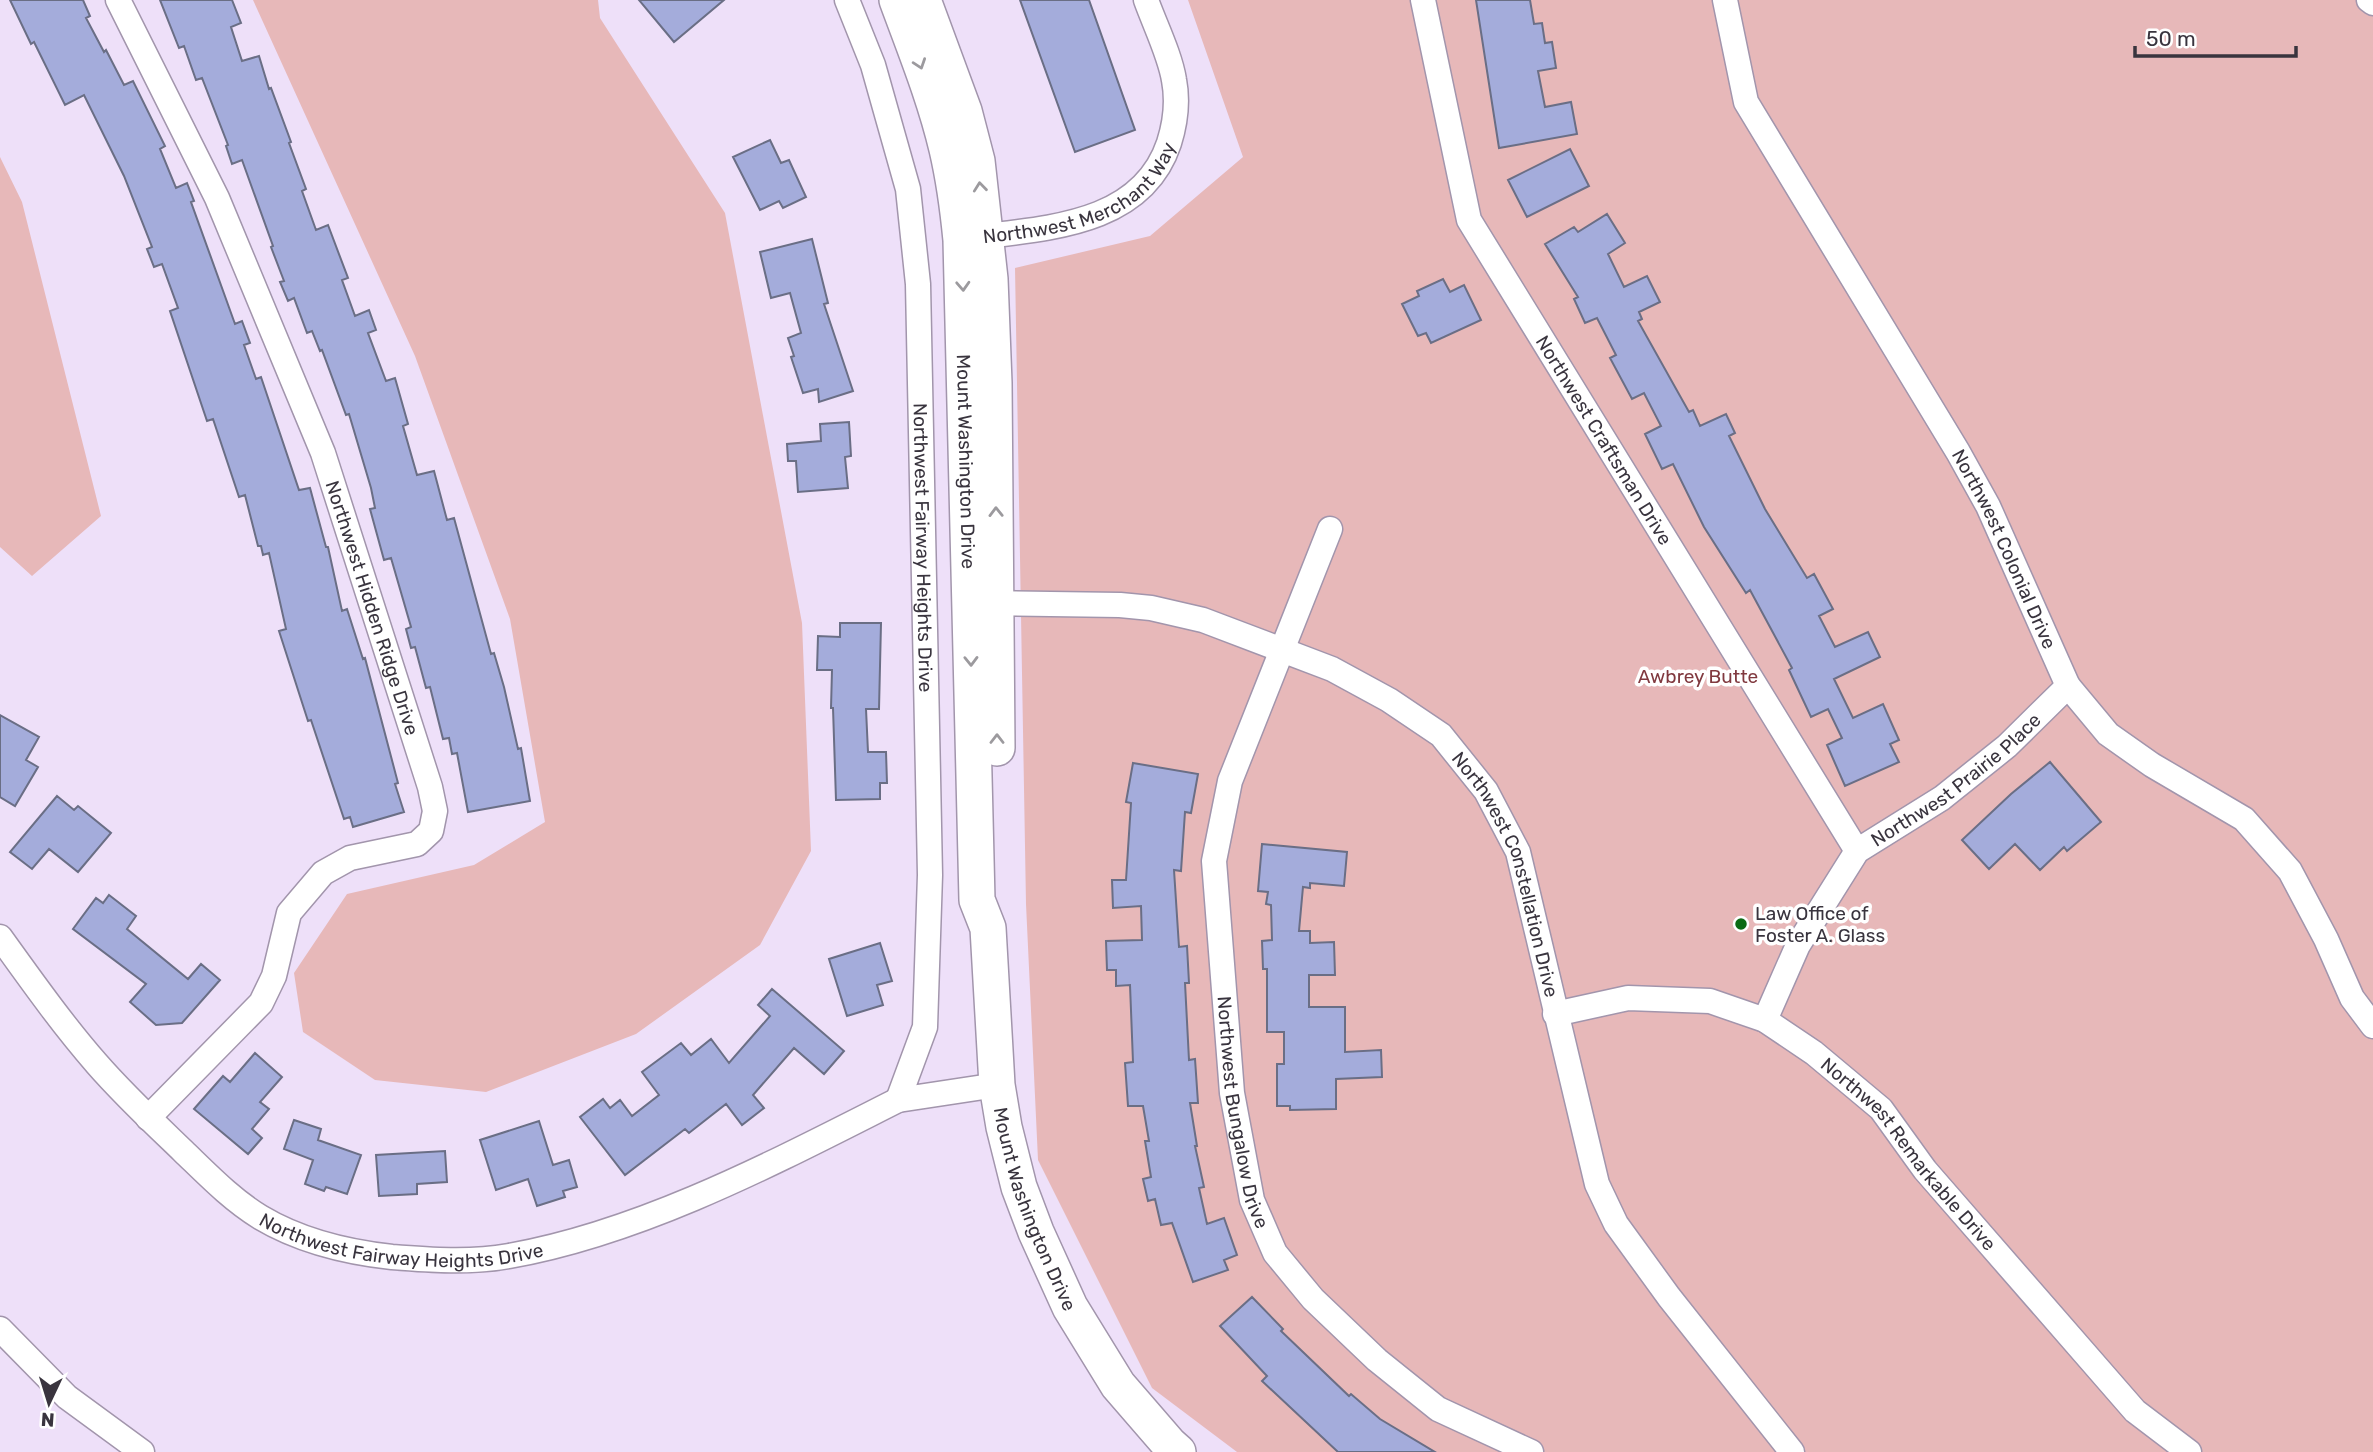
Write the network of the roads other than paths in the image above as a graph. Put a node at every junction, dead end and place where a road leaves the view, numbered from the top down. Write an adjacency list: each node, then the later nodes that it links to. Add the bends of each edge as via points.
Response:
1 (118, 0): 20 (street, Northwest Hidden Ridge Drive, via 217,198 323,453 435,811 431,831 417,844 350,858 323,873 302,895 289,913 274,976 261,1003)
2 (848, 0): 19 (street, Northwest Fairway Heights Drive, via 873,65 908,189 918,284 930,875 925,1027)
3 (897, 0): 8 (main road, Mount Washington Drive, one-way to 8, via 937,114 957,200)
4 (923, 0): 8 (main road, Mount Washington Drive, one-way to 4, via 977,161 964,111)
5 (1146, 0): 8 (street, Northwest Merchant Way, via 1174,79 1177,103 1168,145 1152,177 1108,211 1072,223)
6 (1423, 0): 13 (street, Northwest Craftsman Drive, via 1469,220)
7 (1725, 0): 12 (street, Northwest Colonial Drive, via 1746,102 1988,506)
8 (973, 238): 10 (main road, Mount Washington Drive)
9 (1330, 529): 11 (street, Northwest Bungalow Drive)
10 (983, 603): 11 (street, Northwest Constellation Drive, via 1151,608 1203,620); 18 (main road, Mount Washington Drive, via 977,900 988,929)
11 (1282, 651): 15 (street, Northwest Constellation Drive, via 1332,669 1389,700 1440,735 1486,791 1518,852); 24 (street, Northwest Bungalow Drive, via 1230,781 1214,861 1232,1093 1252,1199 1276,1252 1313,1299 1377,1360 1438,1409)
12 (2068, 686): 13 (street, Northwest Prairie Place, via 2007,747 1942,798); 17 (street, Northwest Colonial Drive, via 2108,734 2244,819 2290,871 2353,998)
13 (1857, 851): 16 (street, Northwest Prairie Place, via 1798,945)
14 (0, 937): 20 (street, Northwest Fairway Heights Drive, via 97,1065)
15 (1555, 1014): 16 (street, Northwest Remarkable Drive, via 1628,998 1710,1002); 25 (street, Northwest Constellation Drive, via 1597,1184 1616,1224)
16 (1765, 1020): 26 (street, Northwest Remarkable Drive, via 1814,1053 1881,1109 1925,1170 2135,1411)
17 (2373, 1026)
18 (997, 1085): 19 (street, Northwest Fairway Heights Drive); 22 (main road, Mount Washington Drive, via 1019,1187 1070,1307 1118,1385)
19 (898, 1100): 20 (street, Northwest Fairway Heights Drive, via 758,1170 663,1211 570,1242 508,1257 466,1260 366,1254 295,1234 231,1197)
20 (148, 1118)
21 (0, 1329): 23 (street, via 67,1397)
22 (1170, 1449)
23 (142, 1452)
24 (1531, 1452)
25 (1793, 1452)
26 (2189, 1452)

